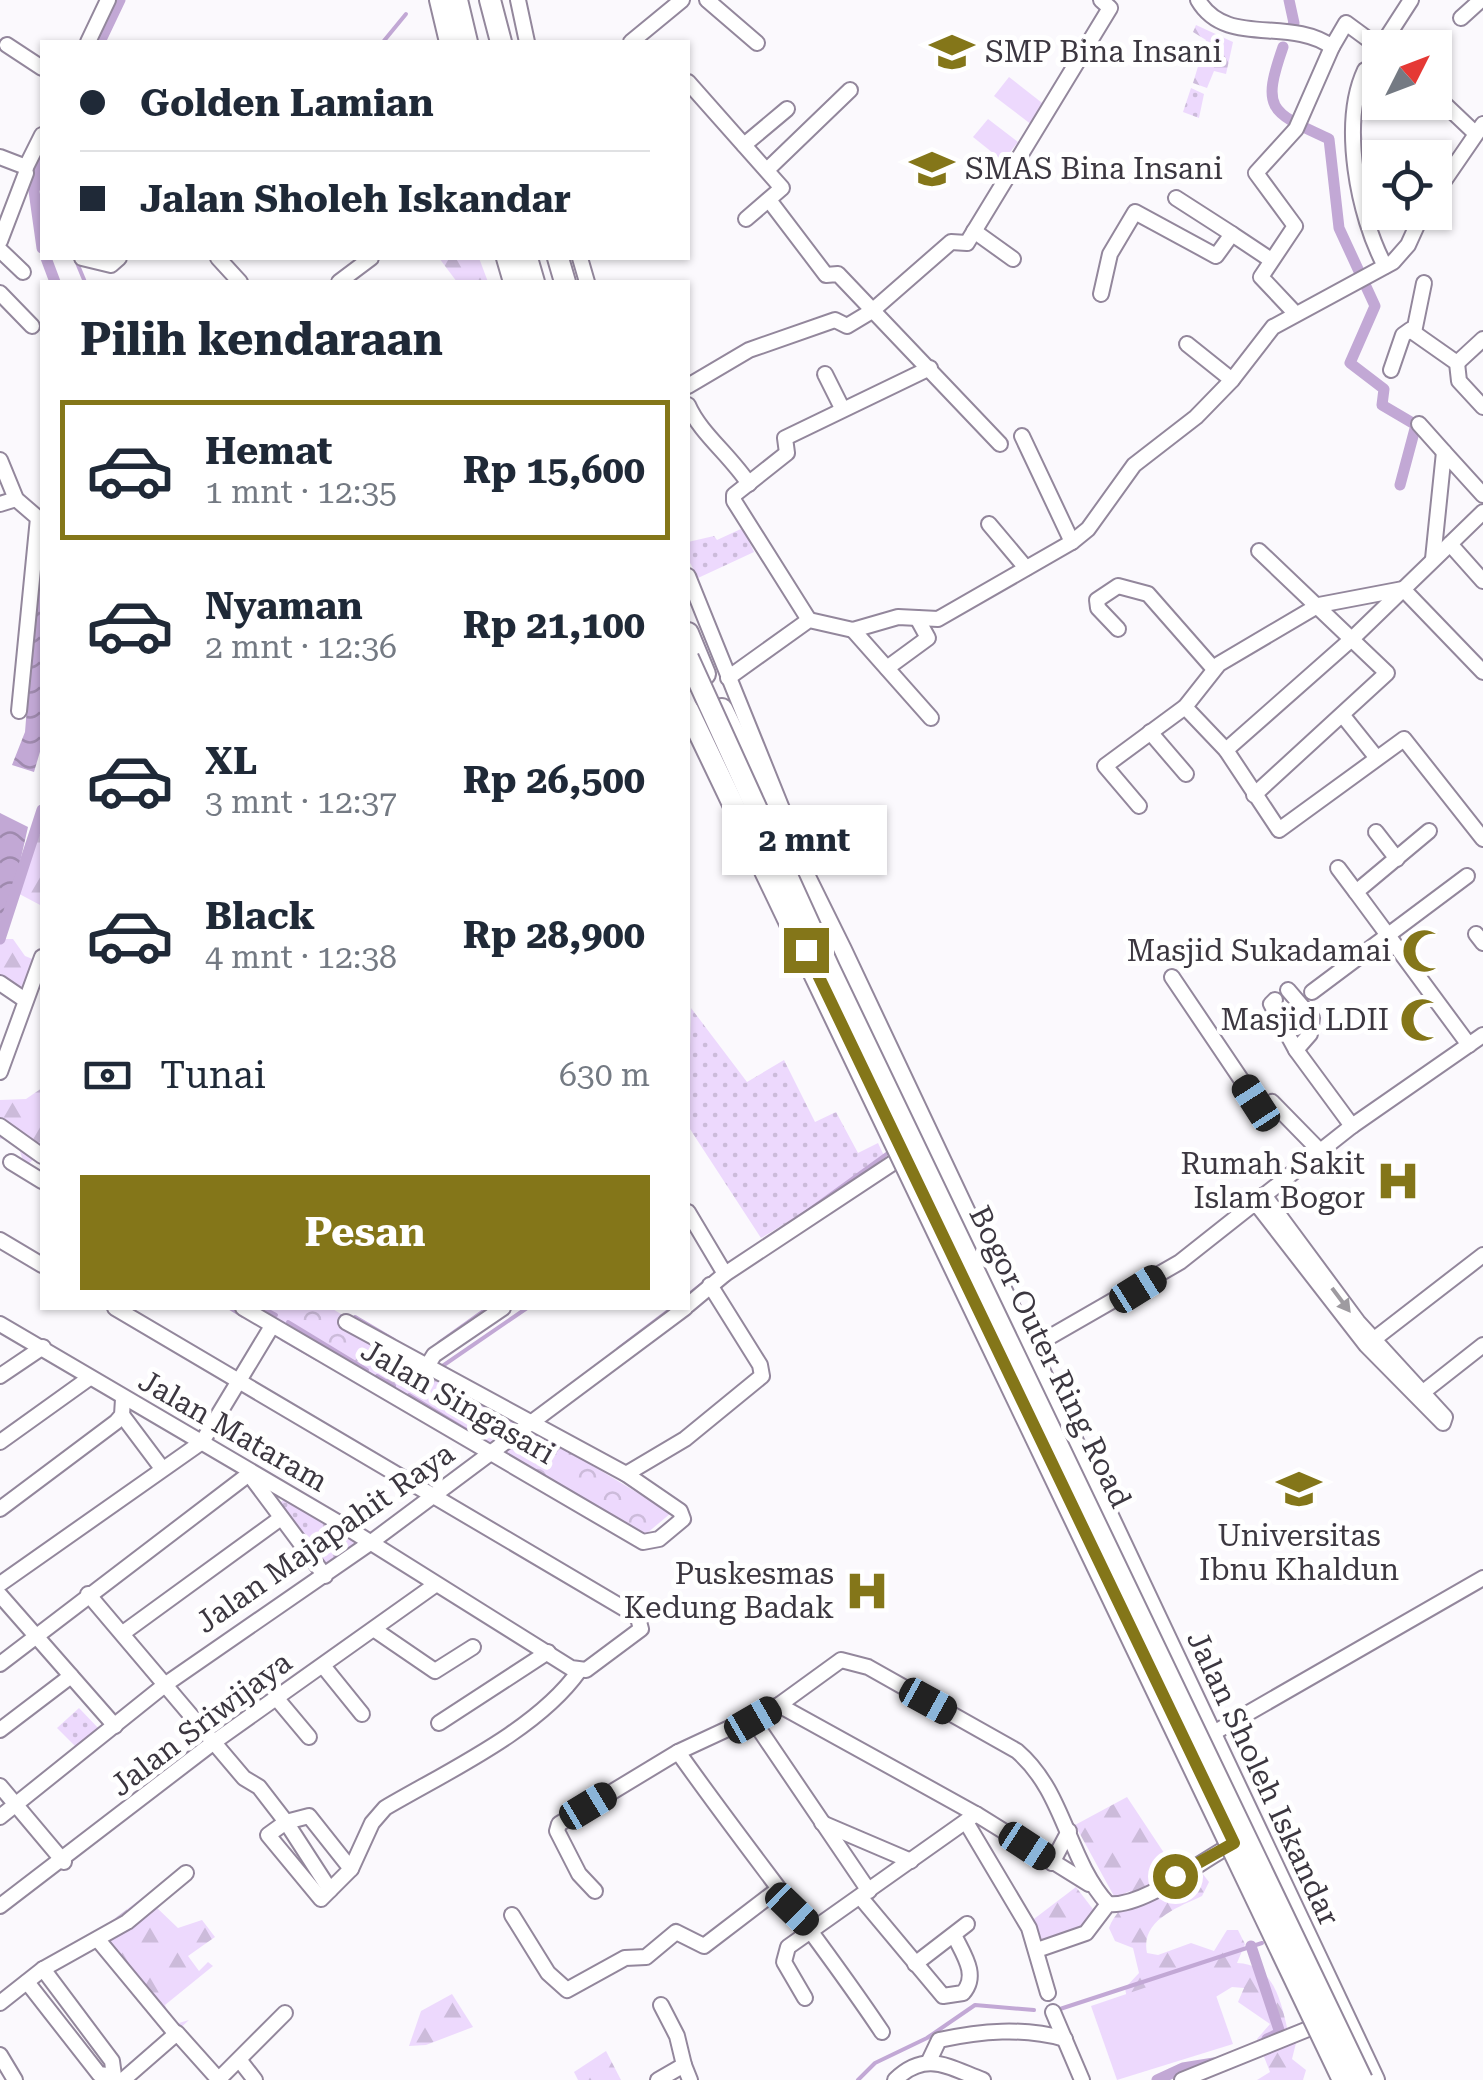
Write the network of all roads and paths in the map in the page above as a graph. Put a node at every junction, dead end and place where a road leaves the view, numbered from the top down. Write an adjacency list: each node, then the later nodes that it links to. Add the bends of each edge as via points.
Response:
1 (108, 0): 19 (street)
2 (430, 0): 20 (street)
3 (440, 0): 21 (highway)
4 (459, 0): 22 (highway)
5 (479, 0): 23 (highway)
6 (490, 0): 24 (highway)
7 (502, 0): 25 (highway)
8 (518, 0): 26 (street)
9 (682, 0): 18 (street)
10 (707, 0): 27 (street)
11 (1198, 0): 29 (street, via 1220,25 1278,28)
12 (1411, 0): 16 (street)
13 (1481, 0): 15 (street)
14 (1109, 3): 46 (street)
15 (1462, 18)
16 (1392, 30)
17 (1362, 35): 29 (street, via 1346,23)
18 (648, 37)
19 (89, 40)
20 (440, 40)
21 (450, 40)
22 (469, 40)
23 (489, 40)
24 (500, 40)
25 (512, 40)
26 (527, 40)
27 (756, 44)
28 (7, 45): 30 (street)
29 (1332, 47): 56 (street, via 1296,129 1256,173 1296,229)
30 (40, 67)
31 (1362, 78): 57 (street, via 1356,93 1362,215)
32 (690, 84): 38 (street)
33 (850, 90): 41 (street)
34 (1452, 107): 36 (street)
35 (787, 108): 38 (street)
36 (1479, 128): 40 (street)
37 (40, 143): 42 (street)
38 (744, 145): 41 (street)
39 (0, 157): 42 (street)
40 (1452, 168)
41 (768, 169): 44 (street, via 782,188)
42 (32, 174): 49 (street)
43 (1176, 198): 48 (street)
44 (769, 200): 45 (street); 64 (street, via 826,275 838,274)
45 (746, 219)
46 (974, 230): 51 (street); 64 (street, via 967,243 944,247)
47 (1415, 230): 57 (street)
48 (1232, 234): 56 (street); 63 (street, via 1216,256 1136,212 1110,254)
49 (0, 241)
50 (0, 250): 58 (street)
51 (1013, 259)
52 (90, 260): 53 (street, via 112,266)
53 (117, 260)
54 (220, 260): 59 (street)
55 (368, 260): 60 (street)
56 (1271, 260): 65 (street, via 1260,277)
57 (1385, 266): 65 (street)
58 (23, 272)
59 (238, 280)
60 (342, 280)
61 (1424, 283): 67 (street)
62 (0, 293): 66 (street)
63 (1101, 294)
64 (872, 311): 71 (street); 75 (street, via 846,326 835,320 749,350)
65 (1294, 312): 74 (street, via 1273,327)
66 (32, 326)
67 (1414, 332): 70 (street); 72 (street, via 1403,334)
68 (1483, 339): 70 (street)
69 (1187, 344): 74 (street)
70 (1457, 363): 76 (street, via 1459,381)
71 (930, 368): 77 (street); 81 (street)
72 (1391, 370)
73 (825, 374): 77 (street)
74 (1232, 380): 91 (street, via 1134,465)
75 (690, 385)
76 (1483, 407)
77 (842, 408): 84 (street, via 784,438 787,452)
78 (690, 410): 84 (street, via 696,426 714,436)
79 (1419, 424): 82 (street)
80 (1022, 436): 91 (street)
81 (1000, 444)
82 (1444, 452): 85 (street); 94 (street)
83 (0, 460): 86 (street)
84 (749, 484): 101 (street, via 734,502)
85 (1483, 495)
86 (16, 499): 87 (street); 89 (street)
87 (0, 504)
88 (1483, 512): 92 (street)
89 (40, 518): 113 (street)
90 (989, 524): 95 (street)
91 (1072, 542): 95 (street)
92 (1450, 544): 94 (street); 97 (street)
93 (1259, 551): 99 (street)
94 (1433, 559): 98 (street)
95 (1026, 568): 100 (street, via 938,619)
96 (690, 581): 110 (street)
97 (1483, 581)
98 (1403, 589): 99 (street); 104 (street); 109 (street)
99 (1319, 605): 104 (street); 108 (street)
100 (917, 618): 103 (street); 107 (street, via 928,638)
101 (809, 620): 103 (street); 110 (street)
102 (1118, 629): 108 (street, via 1096,600 1118,586 1148,594)
103 (853, 630): 107 (street)
104 (1354, 637): 115 (street, via 1386,678); 119 (street)
105 (690, 638): 133 (highway, Jalan Sholeh Iskandar)
106 (690, 662): 273 (highway, Bogor Outer Ring Road, bridge, via 829,968)
107 (888, 668): 116 (street)
108 (1213, 668): 112 (street)
109 (1483, 672)
110 (728, 678): 133 (street)
111 (690, 701): 124 (highway, Jalan Sholeh Iskandar)
112 (1186, 707): 117 (street); 119 (street)
113 (19, 711)
114 (690, 714): 272 (highway, Bogor Outer Ring Road, bridge)
115 (1344, 716): 120 (street); 122 (street)
116 (931, 718)
117 (1150, 732): 121 (street); 123 (street, via 1105,766)
118 (690, 737): 124 (street)
119 (1226, 750): 122 (street)
120 (1376, 757): 122 (street, via 1283,830); 127 (street, via 1404,739)
121 (1186, 774)
122 (1254, 796)
123 (1139, 806)
124 (740, 816): 148 (highway, Jalan Sholeh Iskandar)
125 (1376, 832): 128 (street)
126 (1429, 832): 128 (street)
127 (1483, 839)
128 (1398, 859): 131 (street)
129 (1338, 868): 131 (street)
130 (1467, 876): 132 (street)
131 (1356, 892): 132 (street)
132 (1388, 936): 138 (street); 142 (street)
133 (841, 950): 171 (highway, Jalan Sholeh Iskandar)
134 (40, 962): 139 (street)
135 (1172, 977): 147 (street, via 1256,1103 1272,1102)
136 (0, 982): 139 (street)
137 (1288, 990): 143 (street, via 1312,1018 1310,1034)
138 (1312, 992)
139 (25, 1000): 144 (street)
140 (1275, 1000): 143 (street, via 1271,1004)
141 (1483, 1035): 142 (street)
142 (1469, 1045): 146 (street)
143 (1296, 1050): 146 (street)
144 (0, 1072)
145 (0, 1126): 149 (street)
146 (1352, 1126): 147 (street)
147 (1320, 1151): 153 (street)
148 (905, 1155): 158 (street, Jalan Majapahit Raya); 200 (highway, Jalan Sholeh Iskandar)
149 (40, 1156)
150 (40, 1158): 151 (street)
151 (6, 1166): 152 (street)
152 (40, 1180)
153 (1259, 1198): 168 (street, one-way to 168); 171 (street, via 1162,1274); 172 (street)
154 (690, 1215): 158 (street)
155 (0, 1240): 157 (street)
156 (1483, 1256): 168 (street)
157 (40, 1264)
158 (722, 1270): 159 (street, Jalan Majapahit Raya)
159 (710, 1285): 160 (street, Jalan Majapahit Raya); 185 (street, via 762,1376 685,1439)
160 (690, 1302)
161 (118, 1310): 176 (street)
162 (246, 1310): 167 (street, Jalan Singasari)
163 (500, 1310): 173 (street, via 434,1355)
164 (681, 1310): 179 (street, Jalan Majapahit Raya)
165 (346, 1322): 173 (street)
166 (0, 1324): 170 (street, Jalan Mataram)
167 (272, 1326): 176 (street); 182 (street, Jalan Singasari)
168 (1372, 1340): 172 (street)
169 (1483, 1344): 177 (street)
170 (44, 1347): 174 (street); 175 (street, Jalan Mataram)
171 (1027, 1350): 198 (highway, Jalan Sholeh Iskandar)
172 (1384, 1357): 177 (street); 177 (street, via 1442,1423)
173 (426, 1368): 179 (street)
174 (0, 1376)
175 (88, 1378): 178 (street, Jalan Mataram); 180 (street)
176 (239, 1381): 181 (street); 186 (street)
177 (1422, 1393)
178 (122, 1407): 181 (street, Jalan Mataram); 183 (street); 187 (street)
179 (530, 1425): 182 (street, Jalan Majapahit Raya); 185 (street)
180 (0, 1442)
181 (202, 1442): 183 (street); 184 (street, Jalan Mataram)
182 (492, 1452): 185 (street, Jalan Singasari, via 646,1543 659,1540 683,1514); 186 (street, Jalan Majapahit Raya)
183 (162, 1467): 192 (street)
184 (249, 1474): 188 (street); 189 (street, Jalan Mataram); 194 (street)
185 (626, 1474)
186 (433, 1495): 189 (street, Jalan Majapahit Raya); 205 (street, via 638,1618 641,1629)
187 (0, 1509)
188 (281, 1518): 190 (street); 197 (street)
189 (370, 1543): 190 (street, Jalan Majapahit Raya); 193 (street, Jalan Mataram)
190 (324, 1576): 207 (street, Jalan Majapahit Raya)
191 (1483, 1578): 215 (street)
192 (0, 1584)
193 (435, 1585): 196 (street, Jalan Sriwijaya); 202 (street, Jalan Mataram)
194 (88, 1594): 197 (street); 199 (street)
195 (0, 1595): 199 (street)
196 (374, 1630): 201 (street, via 435,1671); 204 (street, Jalan Sriwijaya)
197 (123, 1633): 207 (street)
198 (1162, 1634): 200 (highway); 215 (highway, Jalan Sholeh Iskandar)
199 (34, 1635): 203 (street); 206 (street)
200 (1140, 1642): 226 (highway, Jalan Sholeh Iskandar)
201 (473, 1648)
202 (548, 1652): 205 (street, Jalan Mataram); 212 (street)
203 (0, 1664)
204 (324, 1668): 208 (street, Jalan Sriwijaya); 210 (street)
205 (579, 1672): 230 (street, via 534,1717 386,1808)
206 (71, 1676): 213 (street); 214 (street)
207 (166, 1684): 213 (street, Jalan Majapahit Raya); 217 (street)
208 (278, 1700): 216 (street); 217 (street, Jalan Sriwijaya)
209 (779, 1705): 211 (street); 222 (street); 225 (street, via 841,1660 868,1667 1017,1751 1048,1784)
210 (362, 1714)
211 (753, 1720): 218 (street); 224 (street)
212 (440, 1723)
213 (115, 1726): 220 (street, Jalan Majapahit Raya)
214 (0, 1730)
215 (1210, 1735): 274 (highway, Jalan Sholeh Iskandar)
216 (310, 1737)
217 (214, 1742): 223 (street); 227 (street, Jalan Sriwijaya)
218 (678, 1752): 234 (street, via 559,1824 556,1830 579,1874); 235 (street)
219 (0, 1786): 220 (street)
220 (16, 1805): 221 (street, Jalan Majapahit Raya); 227 (street)
221 (0, 1818)
222 (971, 1818): 228 (street); 229 (street); 244 (street)
223 (286, 1822): 230 (street, via 309,1816); 233 (street); 233 (street, via 268,1835 321,1899)
224 (821, 1823): 228 (street); 236 (street)
225 (1069, 1832): 229 (street); 232 (street)
226 (1234, 1843): 237 (street, via 1151,1893 1122,1906); 254 (highway, Jalan Sholeh Iskandar)
227 (64, 1862): 238 (street, Jalan Sriwijaya)
228 (911, 1862): 236 (street)
229 (1052, 1862): 232 (street)
230 (352, 1869): 233 (street)
231 (186, 1874): 243 (street)
232 (1090, 1885): 237 (street)
233 (330, 1890)
234 (595, 1891)
235 (776, 1891): 239 (street, via 704,1946 676,1932 646,1957 625,1958 567,1990 548,1973); 241 (street)
236 (865, 1894): 241 (street); 245 (street)
237 (1108, 1904): 244 (street, via 1086,1933)
238 (0, 1906)
239 (512, 1916)
240 (968, 1924): 242 (street)
241 (813, 1929): 249 (street, via 788,1947 784,1962); 255 (street)
242 (954, 1935): 245 (street); 245 (street, via 970,1971 962,1994 943,1996)
243 (98, 1941): 246 (street); 256 (street)
244 (1037, 1950): 248 (street)
245 (916, 1964)
246 (44, 1970): 247 (street); 247 (street, via 112,2062 114,2076 99,2074)
247 (27, 1982): 250 (street)
248 (1048, 1993)
249 (805, 1998)
250 (0, 2003)
251 (661, 2004): 261 (street)
252 (1054, 2012): 257 (street)
253 (285, 2014): 260 (street)
254 (1318, 2025): 271 (street); 272 (highway, Jalan Sholeh Iskandar)
255 (882, 2032)
256 (176, 2034): 263 (street); 264 (street)
257 (1065, 2039): 259 (street, via 977,2032 940,2040); 270 (street)
258 (0, 2055): 262 (street)
259 (930, 2061): 268 (street); 269 (street)
260 (241, 2062): 264 (street); 265 (street)
261 (684, 2064): 266 (street); 267 (street)
262 (15, 2080)
263 (123, 2080)
264 (218, 2080)
265 (254, 2080)
266 (658, 2080)
267 (690, 2080)
268 (894, 2080)
269 (983, 2080)
270 (1082, 2080)
271 (1182, 2080)
272 (1342, 2080)
273 (1362, 2080)
274 (1374, 2080)

